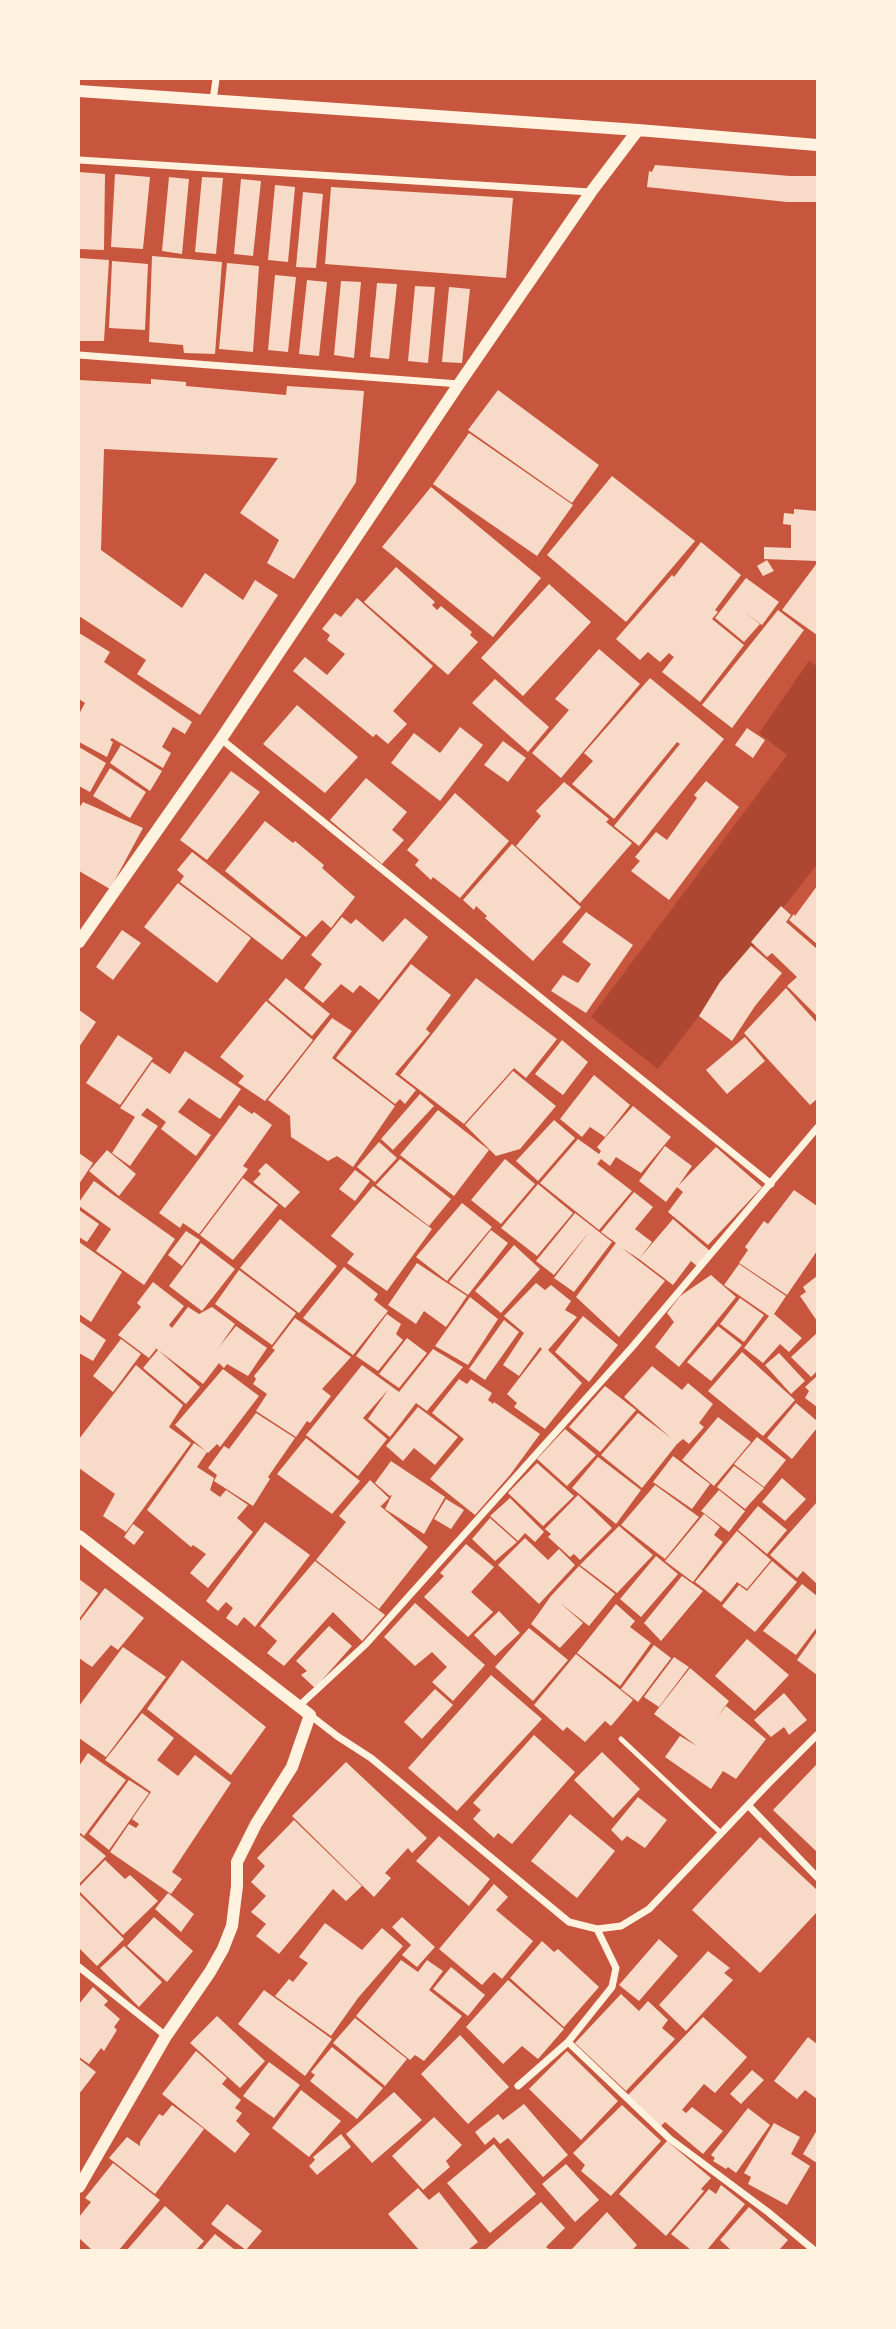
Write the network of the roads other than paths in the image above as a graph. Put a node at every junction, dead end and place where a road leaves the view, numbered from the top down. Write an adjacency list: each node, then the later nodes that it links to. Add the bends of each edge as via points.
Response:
1 (216, 79): 3 (street)
2 (79, 91): 3 (street)
3 (213, 100): 4 (street)
4 (638, 130): 5 (street); 7 (street)
5 (817, 145)
6 (79, 160): 7 (street)
7 (591, 192): 9 (street)
8 (79, 355): 9 (street)
9 (458, 384): 10 (street)
10 (221, 739): 11 (street); 13 (street)
11 (79, 942)
12 (817, 1128): 13 (street)
13 (771, 1184): 15 (street, via 634,1346 366,1644)
14 (79, 1536): 15 (street)
15 (300, 1705): 16 (street)
16 (310, 1715): 22 (street, via 371,1758 569,1922); 24 (street, via 292,1767 237,1862 232,1926 223,1949)
17 (817, 1735): 19 (street)
18 (621, 1739): 20 (lane)
19 (748, 1805): 20 (street); 21 (street)
20 (721, 1833): 22 (street, via 649,1909 621,1926)
21 (817, 1877)
22 (597, 1929): 25 (street, via 616,1968 612,1987)
23 (79, 1967): 24 (street)
24 (166, 2036): 27 (street)
25 (568, 2042): 26 (street); 28 (street, via 670,2139)
26 (518, 2085)
27 (79, 2187)
28 (814, 2250)

